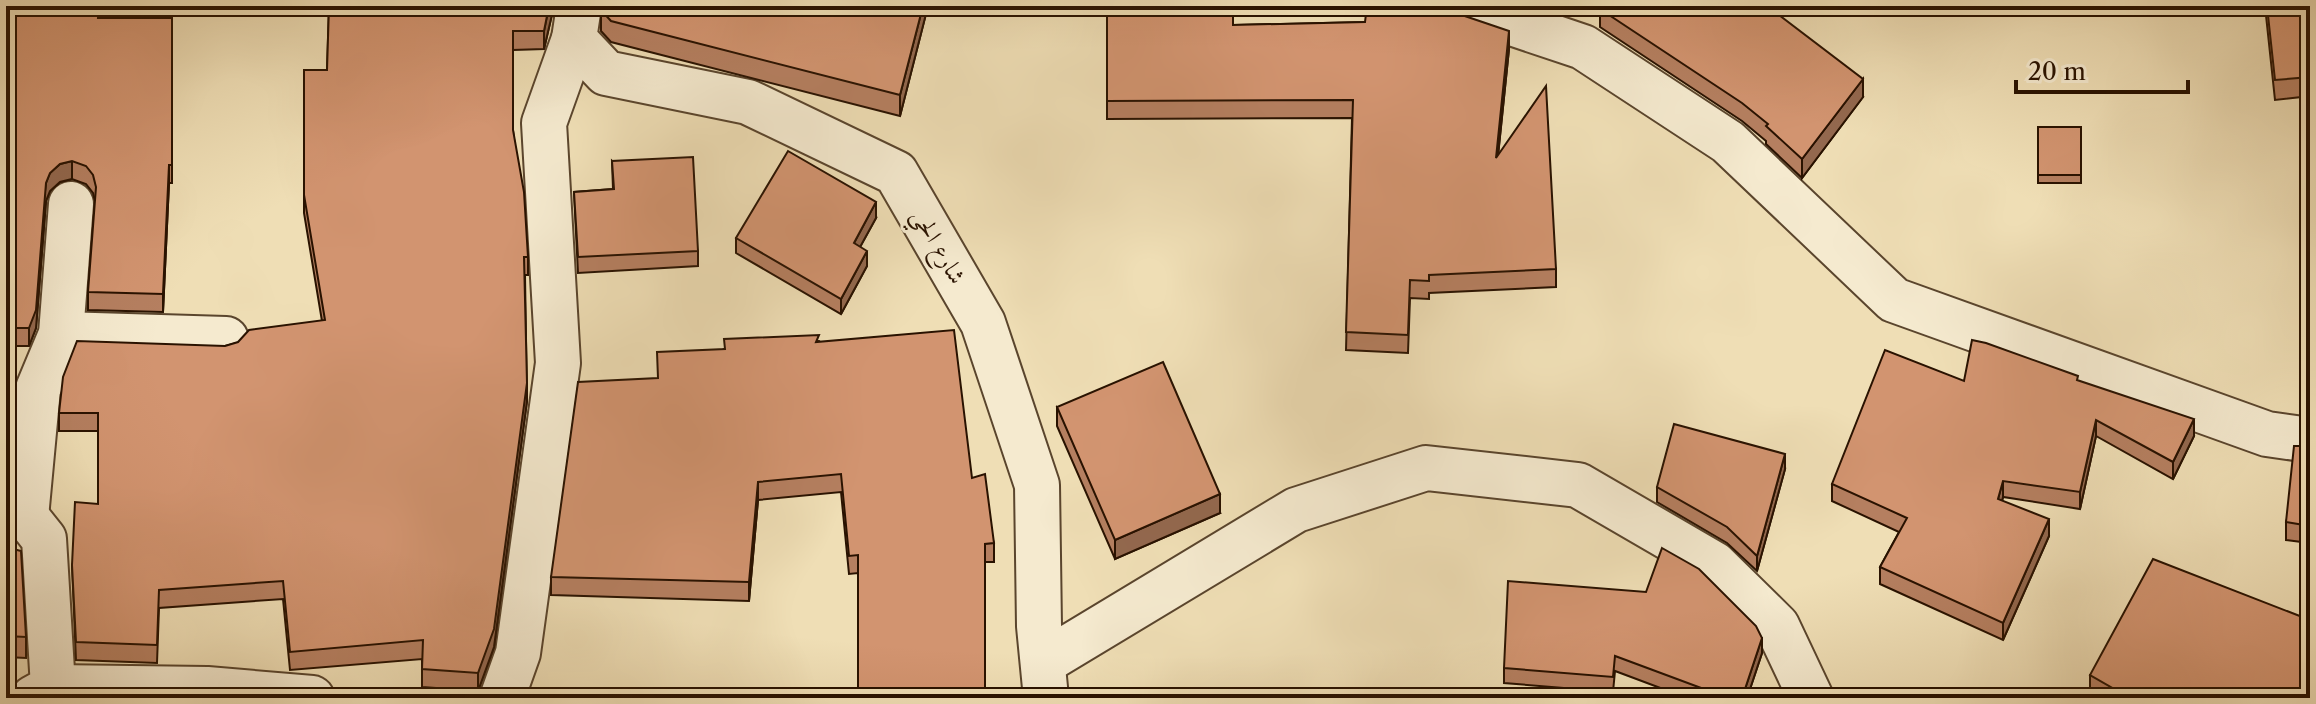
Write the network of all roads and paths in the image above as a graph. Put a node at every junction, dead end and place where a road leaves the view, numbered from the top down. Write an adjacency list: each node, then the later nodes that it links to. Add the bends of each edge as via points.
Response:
1 (1461, 6): 6 (street, via 1583,47 1728,142 1894,300 2267,434)
2 (576, 23): 8 (street, شارع الحي, via 606,73 748,102 896,173 983,323 1037,485); 11 (street, via 544,123 558,363 518,653)
3 (71, 204): 4 (street)
4 (61, 334): 5 (street); 7 (street, via 38,389)
5 (226, 339)
6 (2310, 440)
7 (16, 504): 9 (street, via 44,539)
8 (1045, 680): 12 (street, via 1296,510 1426,468 1578,485 1714,564 1777,626)
9 (43, 692): 10 (street, via 207,689)
10 (312, 698)
11 (502, 698)
12 (1811, 698)

